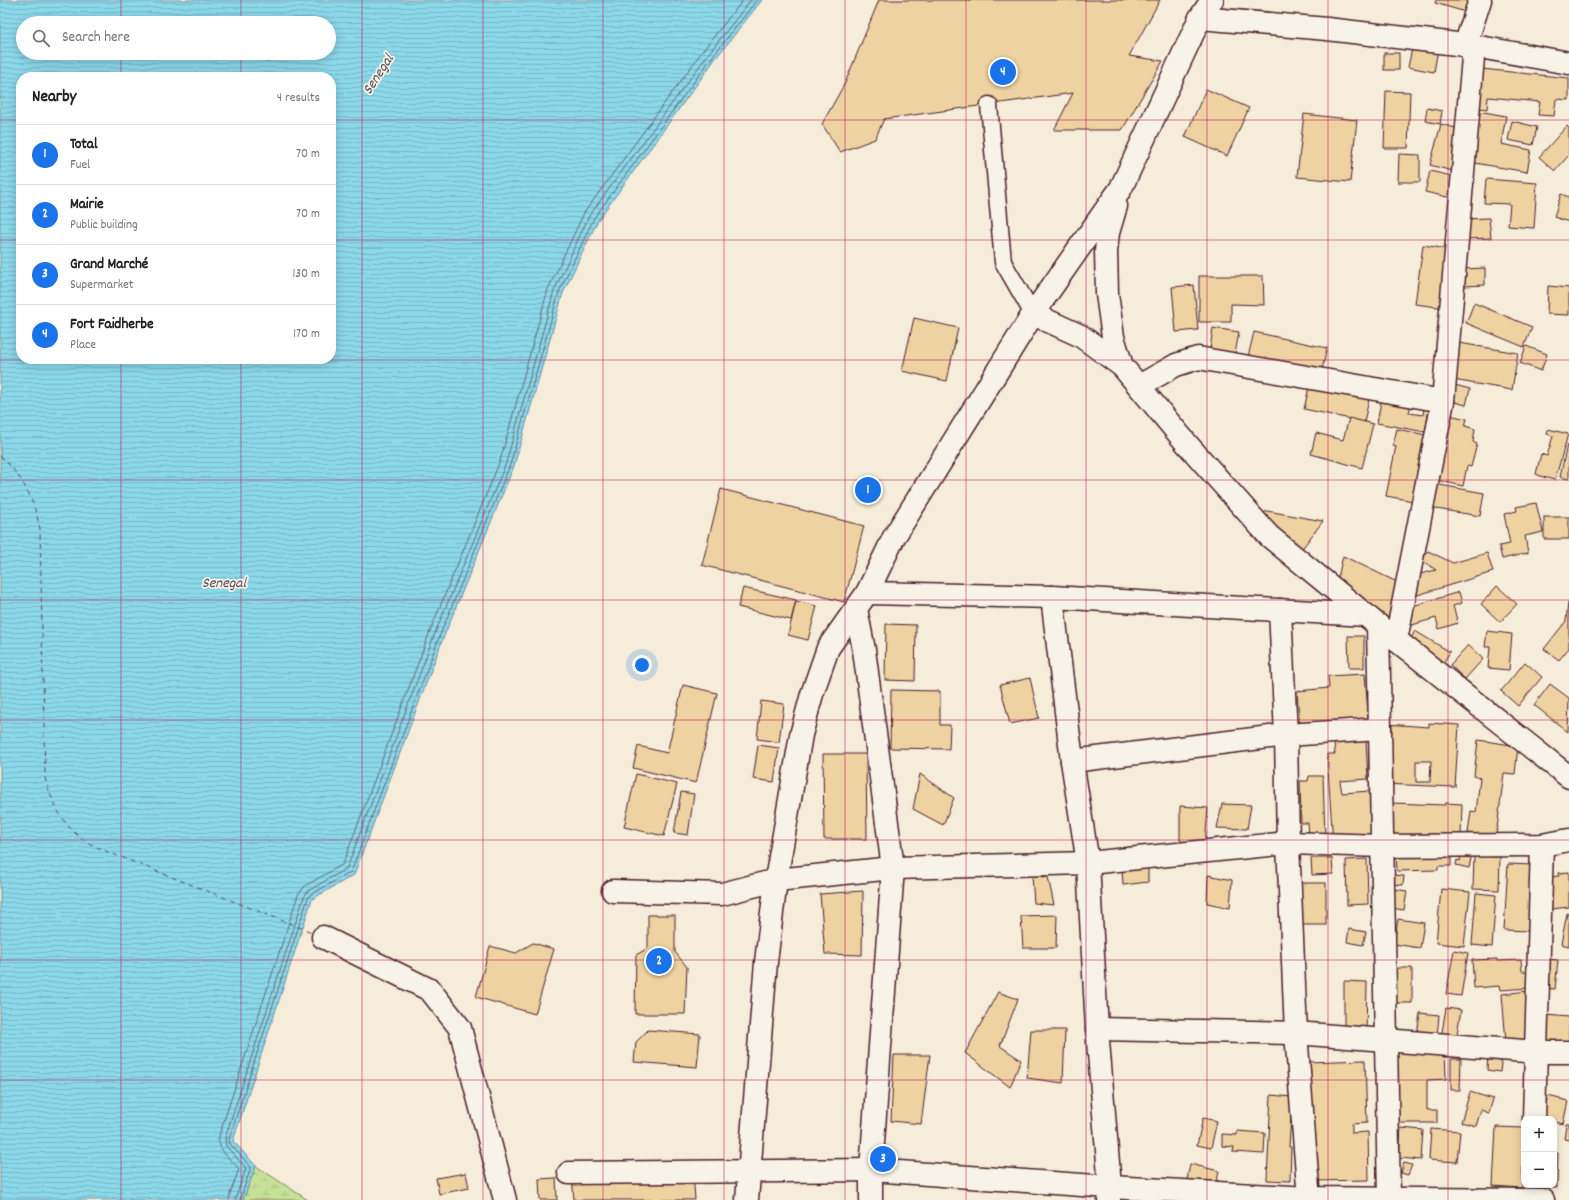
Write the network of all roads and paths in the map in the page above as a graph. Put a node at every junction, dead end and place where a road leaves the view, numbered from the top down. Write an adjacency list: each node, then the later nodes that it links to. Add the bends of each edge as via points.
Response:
1 (1480, 0): 3 (street)
2 (1206, 9): 3 (street, via 1327,29); 6 (street)
3 (1470, 46): 4 (street); 10 (street)
4 (1569, 63)
5 (989, 105): 7 (lane, via 1003,262)
6 (1121, 188): 7 (street); 8 (street, via 1108,233 1106,251 1113,337)
7 (1033, 314): 8 (street, via 1081,336); 12 (street, via 894,537)
8 (1122, 366): 9 (street)
9 (1139, 386): 10 (street, via 1176,365 1198,358); 14 (street, via 1269,536)
10 (1443, 401): 15 (street)
11 (1052, 597): 12 (street); 13 (street); 18 (street)
12 (861, 601): 25 (street, via 864,650); 26 (street, via 828,648 812,694 801,735)
13 (1280, 610): 14 (street); 17 (street)
14 (1372, 620): 15 (street); 16 (street)
15 (1396, 640): 19 (street)
16 (1380, 729): 17 (street); 23 (street)
17 (1286, 735): 18 (street); 21 (street)
18 (1072, 761): 24 (street)
19 (1569, 777)
20 (1569, 840): 22 (street)
21 (1288, 843): 23 (street); 24 (street); 30 (street)
22 (1542, 845): 23 (street); 32 (street)
23 (1382, 846): 31 (street)
24 (1088, 863): 25 (street); 29 (street)
25 (893, 868): 26 (street); 36 (street)
26 (776, 880): 27 (street, via 722,894); 35 (street, via 766,962)
27 (613, 891)
28 (323, 937): 42 (street, via 430,990 460,1028)
29 (1097, 1029): 30 (street); 39 (street)
30 (1296, 1034): 31 (street); 41 (street)
31 (1386, 1041): 32 (street); 40 (street)
32 (1537, 1052): 33 (street); 34 (street)
33 (1569, 1052)
34 (1534, 1116)
35 (750, 1170): 36 (street); 37 (street); 43 (street)
36 (871, 1170): 39 (street); 44 (street)
37 (569, 1173)
38 (1532, 1188): 45 (street)
39 (1109, 1194): 41 (street)
40 (1389, 1198): 41 (street); 45 (street)
41 (1309, 1199)
42 (505, 1200)
43 (747, 1200)
44 (871, 1200)
45 (1531, 1200): 46 (street)
46 (1543, 1200)

